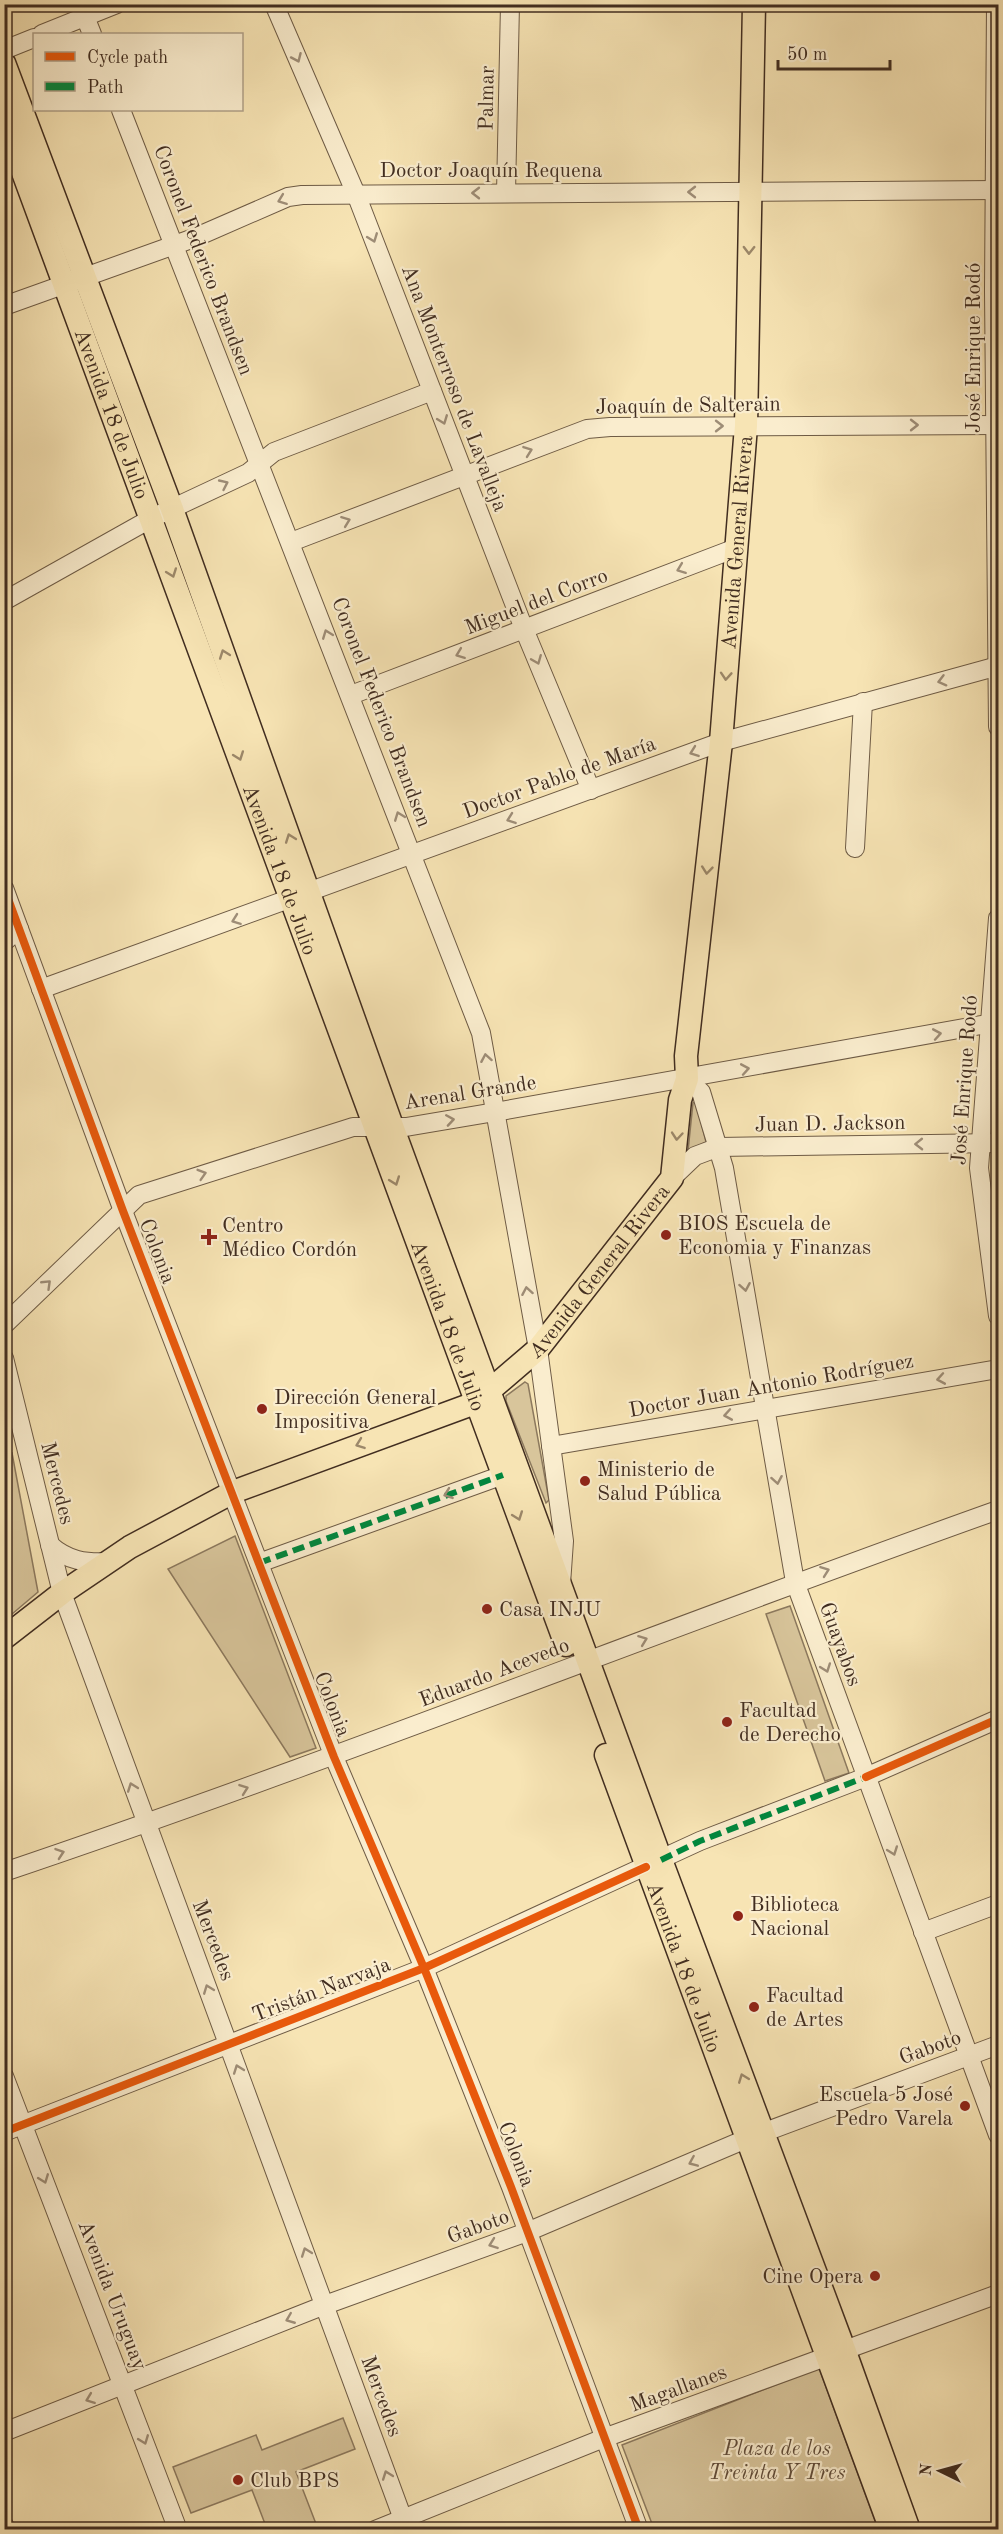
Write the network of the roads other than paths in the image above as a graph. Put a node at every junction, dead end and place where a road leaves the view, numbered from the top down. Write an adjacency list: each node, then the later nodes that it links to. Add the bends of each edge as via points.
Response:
1 (117, 4): 6 (street)
2 (274, 4): 17 (street, Ana Monterroso de Lavalleja, one-way to 17)
3 (510, 4): 16 (street, Palmar)
4 (754, 4): 15 (main road, Avenida General Rivera)
5 (996, 4): 14 (street, José Enrique Rodó)
6 (82, 11): 7 (street); 8 (street)
7 (44, 33)
8 (92, 33)
9 (33, 38): 10 (street)
10 (4, 50)
11 (4, 63): 19 (main road, Avenida 18 de Julio)
12 (121, 111): 18 (street, Coronel Federico Brandsen)
13 (4, 121): 19 (main road, Avenida 18 de Julio)
14 (998, 190): 15 (street, Doctor Joaquín Requena); 22 (street, José Enrique Rodó)
15 (750, 192): 16 (street, Doctor Joaquín Requena, one-way to 16); 23 (main road, Avenida General Rivera, one-way to 23)
16 (506, 193): 17 (street, Doctor Joaquín Requena, one-way to 17)
17 (356, 194): 18 (street, Doctor Joaquín Requena, one-way to 18, via 288,197); 21 (street, Ana Monterroso de Lavalleja, one-way to 21)
18 (175, 245): 19 (street, Doctor Joaquín Requena); 24 (street, Coronel Federico Brandsen)
19 (74, 281): 20 (street, Doctor Joaquín Requena); 26 (main road, Avenida 18 de Julio)
20 (4, 306)
21 (432, 391): 24 (street, via 274,452); 25 (street, Ana Monterroso de Lavalleja, one-way to 25)
22 (997, 424): 23 (street, Joaquín de Salterain, one-way to 22); 31 (street, José Enrique Rodó)
23 (746, 426): 25 (street, Joaquín de Salterain, one-way to 23, via 588,429); 28 (main road, Avenida General Rivera)
24 (259, 464): 26 (street, one-way to 24, via 248,473); 27 (street, Coronel Federico Brandsen)
25 (464, 474): 27 (street, Joaquín de Salterain, one-way to 25); 30 (street, Ana Monterroso de Lavalleja)
26 (162, 513): 29 (street); 40 (main road, Avenida 18 de Julio)
27 (291, 542): 32 (street, Coronel Federico Brandsen, one-way to 27)
28 (736, 548): 30 (street, Miguel del Corro, one-way to 30); 35 (main road, Avenida General Rivera, one-way to 35)
29 (4, 600)
30 (524, 629): 32 (street, Miguel del Corro, one-way to 32); 36 (street, Ana Monterroso de Lavalleja, one-way to 36)
31 (998, 666): 33 (street, Doctor Pablo de María, one-way to 33); 34 (street, José Enrique Rodó)
32 (351, 695): 38 (street, Coronel Federico Brandsen, one-way to 32)
33 (863, 702): 35 (street, Doctor Pablo de María); 37 (street)
34 (999, 727)
35 (721, 742): 36 (street, Doctor Pablo de María, one-way to 36); 46 (main road, Avenida General Rivera, one-way to 46, via 686,1056)
36 (591, 790): 38 (street, Doctor Pablo de María, one-way to 38)
37 (855, 848)
38 (414, 854): 40 (street, Doctor Pablo de María); 47 (street, Coronel Federico Brandsen, one-way to 38, via 481,1033)
39 (4, 888): 42 (street, Colonia)
40 (301, 896): 44 (street, Doctor Pablo de María, one-way to 44); 48 (main road, Avenida 18 de Julio)
41 (999, 918): 45 (street, José Enrique Rodó)
42 (19, 929): 43 (street); 44 (street, Colonia)
43 (4, 942)
44 (41, 989): 53 (street, Colonia)
45 (994, 1023): 46 (street, Arenal Grande, one-way to 45); 49 (street, José Enrique Rodó)
46 (687, 1079): 47 (street, Arenal Grande); 51 (street, via 700,1092); 52 (main road, Avenida General Rivera, one-way to 52, via 680,1100)
47 (495, 1113): 48 (street, Arenal Grande, one-way to 47); 56 (street, Coronel Federico Brandsen, one-way to 47)
48 (383, 1126): 53 (street, Arenal Grande, one-way to 48, via 146,1192 353,1127); 59 (main road, Avenida 18 de Julio)
49 (979, 1143): 50 (street, Juan D. Jackson); 51 (street, Juan D. Jackson, one-way to 51); 54 (street, José Enrique Rodó)
50 (999, 1143)
51 (719, 1147): 52 (street, Juan D. Jackson, via 695,1156); 60 (street, Guayabos, one-way to 60)
52 (672, 1178): 56 (main road, Avenida General Rivera)
53 (123, 1211): 55 (street, Arenal Grande, one-way to 53); 63 (street, Colonia)
54 (999, 1316)
55 (4, 1325)
56 (538, 1349): 59 (main road, Avenida General Rivera); 61 (street, Avenida 18 de Julio)
57 (4, 1358): 65 (street, Mercedes)
58 (999, 1369): 60 (street, Doctor Juan Antonio Rodríguez, one-way to 60)
59 (482, 1396): 62 (main road, Avenida 18 de Julio); 63 (main road, one-way to 63); 69 (main road, Avenida 18 de Julio)
60 (765, 1409): 61 (street, Doctor Juan Antonio Rodríguez, one-way to 61); 68 (street, Guayabos, one-way to 68)
61 (551, 1446): 69 (street, Avenida 18 de Julio, via 564,1541)
62 (502, 1475): 67 (street, one-way to 67); 72 (main road, Avenida 18 de Julio, one-way to 72)
63 (233, 1492): 66 (main road); 67 (street, Colonia)
64 (999, 1510): 68 (street, Eduardo Acevedo, one-way to 64)
65 (50, 1545): 66 (street, via 78,1561); 70 (street, Mercedes)
66 (108, 1562): 70 (main road)
67 (259, 1563): 74 (street, Colonia)
68 (795, 1582): 72 (street, Eduardo Acevedo, one-way to 68); 75 (street, Guayabos, one-way to 75)
69 (561, 1586): 72 (main road, Avenida 18 de Julio)
70 (62, 1593): 71 (main road); 76 (street, Mercedes, one-way to 70)
71 (4, 1638)
72 (581, 1664): 74 (street, Eduardo Acevedo); 77 (main road, Avenida 18 de Julio)
73 (999, 1719): 75 (street, Tristán Narvaja)
74 (334, 1757): 76 (street, Eduardo Acevedo, one-way to 74); 81 (street, Colonia)
75 (866, 1777): 77 (street, Tristán Narvaja); 80 (street, Guayabos, one-way to 80)
76 (146, 1824): 78 (street, Eduardo Acevedo, one-way to 76); 82 (street, Mercedes, one-way to 76)
77 (653, 1863): 81 (street, Tristán Narvaja); 89 (main road, Avenida 18 de Julio)
78 (4, 1872)
79 (999, 1904): 80 (street)
80 (923, 1932): 84 (street, Guayabos)
81 (424, 1968): 82 (street, Tristán Narvaja); 90 (street, Colonia)
82 (229, 2044): 86 (street, Tristán Narvaja); 92 (street, Mercedes, one-way to 82)
83 (999, 2046): 84 (street, Gaboto)
84 (969, 2057): 88 (street, Guayabos); 89 (street, Gaboto)
85 (4, 2076): 86 (street, Avenida Uruguay)
86 (23, 2125): 87 (street, Tristán Narvaja); 94 (street, Avenida Uruguay, one-way to 94)
87 (4, 2132)
88 (999, 2134)
89 (755, 2136): 90 (street, Gaboto, one-way to 90); 93 (main road, Avenida 18 de Julio)
90 (527, 2232): 92 (street, Gaboto, one-way to 92); 96 (street, Colonia)
91 (999, 2294): 93 (street, Magallanes)
92 (325, 2305): 94 (street, Gaboto, one-way to 94); 97 (street, Mercedes, one-way to 92)
93 (836, 2352): 96 (street, Magallanes); 103 (main road, Avenida 18 de Julio); 104 (main road, Avenida 18 de Julio)
94 (124, 2387): 95 (street, Gaboto, one-way to 95); 100 (street, Avenida Uruguay, one-way to 100)
95 (4, 2432)
96 (604, 2438): 97 (street, Magallanes); 102 (street, Colonia)
97 (405, 2524): 101 (street, Magallanes)
98 (4, 2525): 99 (street)
99 (6, 2529)
100 (178, 2529)
101 (375, 2529)
102 (639, 2529)
103 (891, 2529)
104 (909, 2529)

